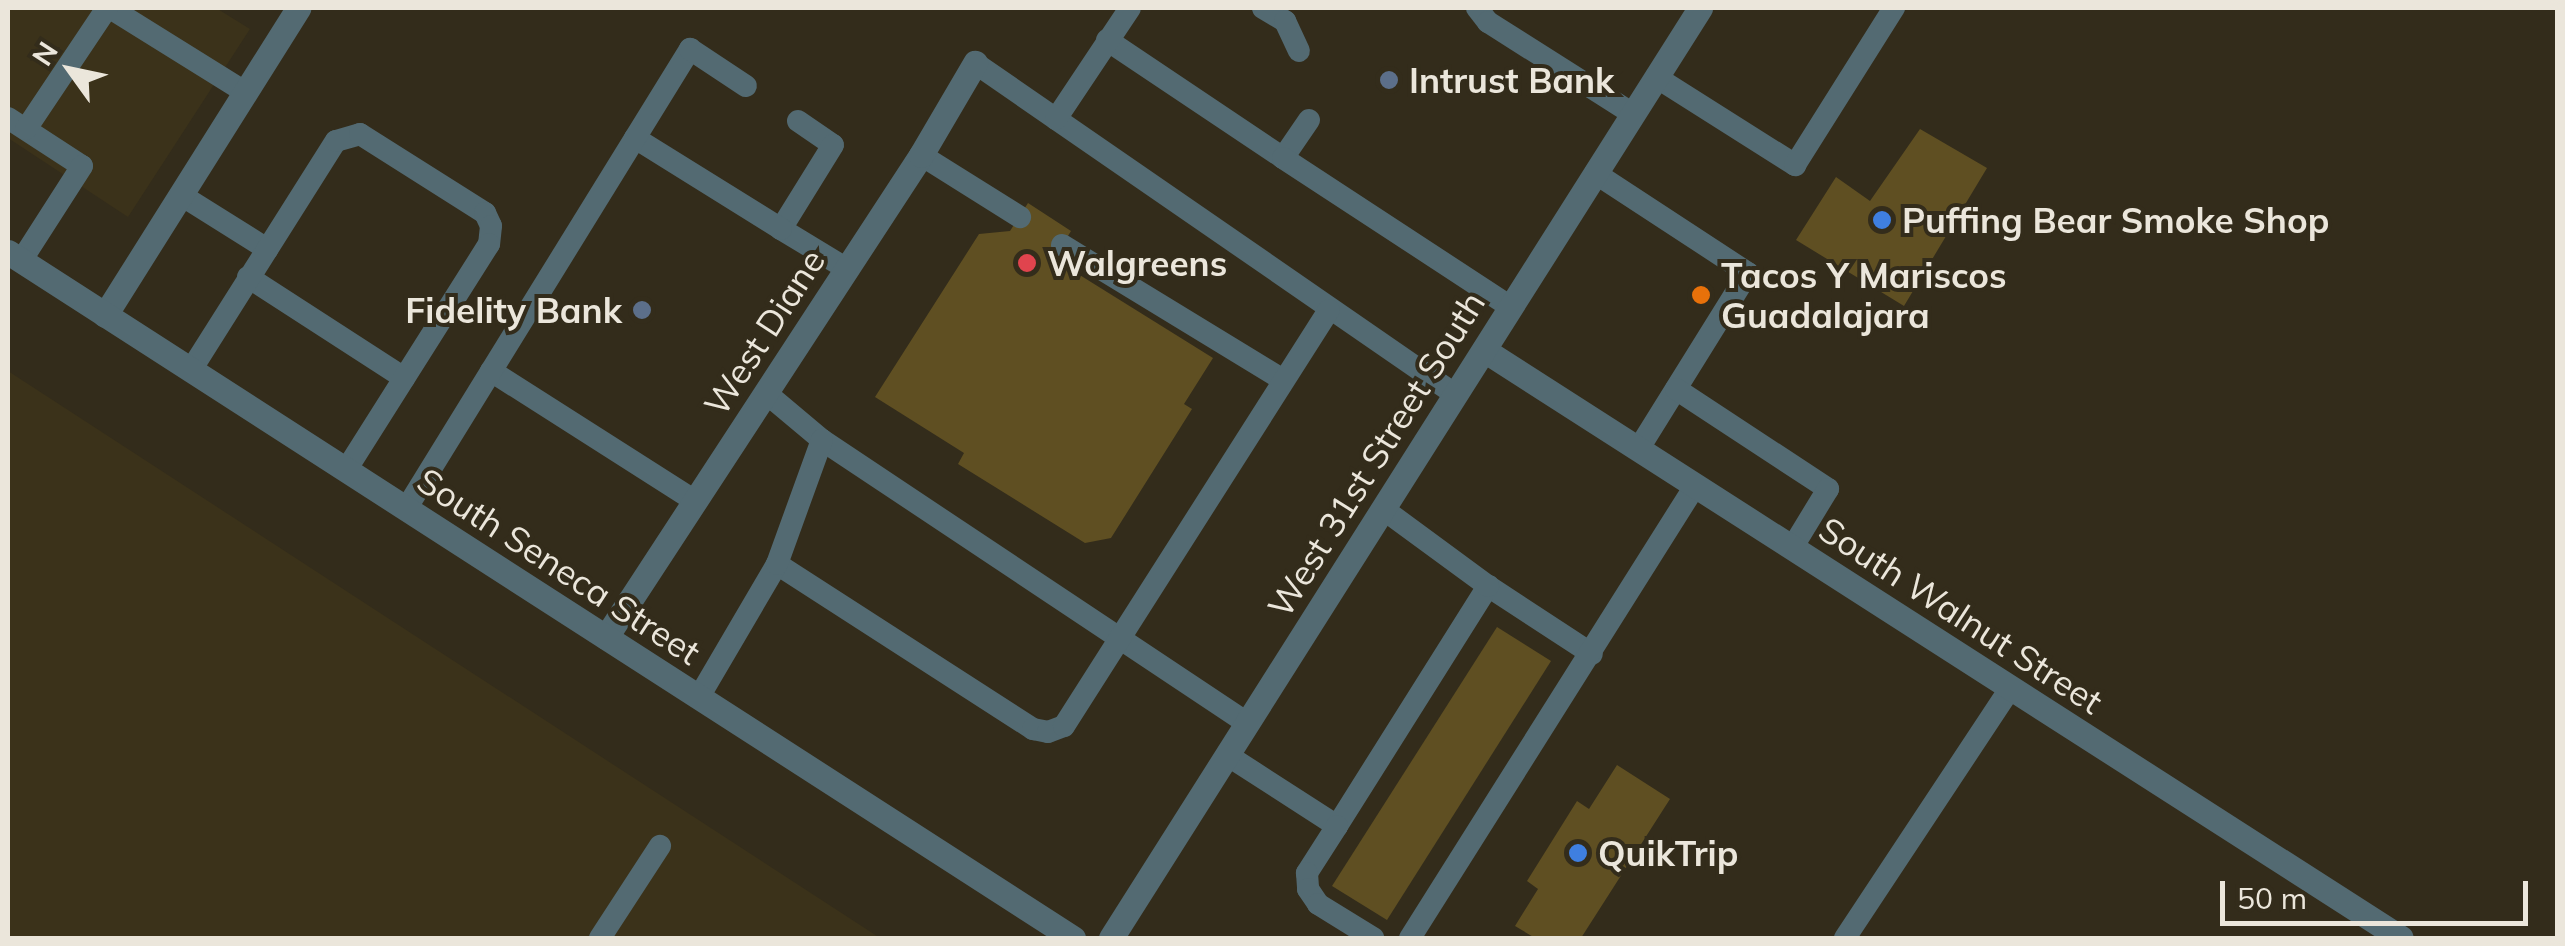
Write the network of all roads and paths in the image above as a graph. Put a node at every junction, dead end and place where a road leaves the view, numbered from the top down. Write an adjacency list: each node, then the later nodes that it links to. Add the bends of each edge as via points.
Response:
1 (109, 8): 13 (lane); 18 (lane)
2 (298, 8): 13 (street)
3 (1130, 8): 8 (lane)
4 (1263, 8): 9 (lane, via 1286,21)
5 (1477, 8): 14 (lane, via 1488,22)
6 (1700, 8): 11 (street, West 31st Street South)
7 (1894, 8): 11 (lane, via 1794,165)
8 (1108, 40): 15 (lane); 21 (lane)
9 (1298, 51)
10 (975, 63): 15 (lane); 20 (street, West Diane)
11 (1656, 77): 14 (street, West 31st Street South)
12 (746, 86): 19 (lane, via 690,49)
13 (244, 92): 23 (street)
14 (1633, 114): 22 (street, West 31st Street South)
15 (1056, 119): 32 (lane)
16 (1309, 120): 21 (lane)
17 (798, 121): 25 (lane, via 832,145)
18 (17, 124): 28 (lane, via 82,166)
19 (635, 138): 25 (lane); 36 (lane)
20 (921, 155): 24 (lane); 29 (street, West Diane)
21 (1283, 158): 31 (lane)
22 (1596, 174): 31 (street, West 31st Street South); 39 (lane, via 1748,273)
23 (180, 194): 27 (lane); 33 (street)
24 (1020, 217)
25 (780, 229): 29 (lane)
26 (1062, 245): 38 (lane)
27 (267, 249): 30 (lane); 37 (lane, via 336,140 348,134 360,134 485,213 488,244)
28 (14, 256): 33 (street, South Seneca Street)
29 (847, 269): 40 (street, West Diane)
30 (248, 278): 35 (lane); 37 (lane)
31 (1511, 308): 34 (street, West 31st Street South)
32 (1329, 310): 38 (lane); 41 (lane)
33 (105, 314): 35 (street, South Seneca Street)
34 (1484, 350): 41 (street, West 31st Street South); 43 (street, South Walnut Street)
35 (191, 370): 44 (street, South Seneca Street)
36 (491, 370): 46 (lane); 47 (lane)
37 (404, 378): 44 (lane)
38 (1283, 380): 53 (lane)
39 (1676, 390): 43 (lane); 49 (lane, via 1828,489)
40 (766, 393): 42 (lane); 46 (street, West Diane)
41 (1456, 395): 48 (street, West 31st Street South)
42 (822, 440): 50 (lane); 53 (lane)
43 (1638, 450): 45 (street, South Walnut Street)
44 (346, 470): 47 (street, South Seneca Street)
45 (1694, 486): 49 (street, South Walnut Street); 54 (lane)
46 (695, 501): 52 (street, West Diane)
47 (406, 508): 52 (street, South Seneca Street)
48 (1384, 508): 51 (lane); 57 (street, West 31st Street South)
49 (1792, 548): 55 (street, South Walnut Street)
50 (777, 564): 53 (lane, via 1033,729 1064,726); 56 (lane)
51 (1488, 586): 54 (lane); 59 (lane)
52 (606, 638): 56 (street, South Seneca Street)
53 (1122, 638): 57 (lane)
54 (1592, 654): 65 (lane)
55 (2010, 689): 66 (lane); 67 (street, South Walnut Street)
56 (699, 697): 62 (street, South Seneca Street)
57 (1248, 723): 58 (street, West 31st Street South)
58 (1226, 755): 59 (lane); 63 (street, West 31st Street South)
59 (1337, 826): 64 (lane, via 1308,873 1308,889 1318,904)
60 (660, 846): 61 (lane)
61 (600, 938)
62 (1073, 938)
63 (1110, 938)
64 (1373, 938)
65 (1410, 938)
66 (1845, 938)
67 (2401, 938)

